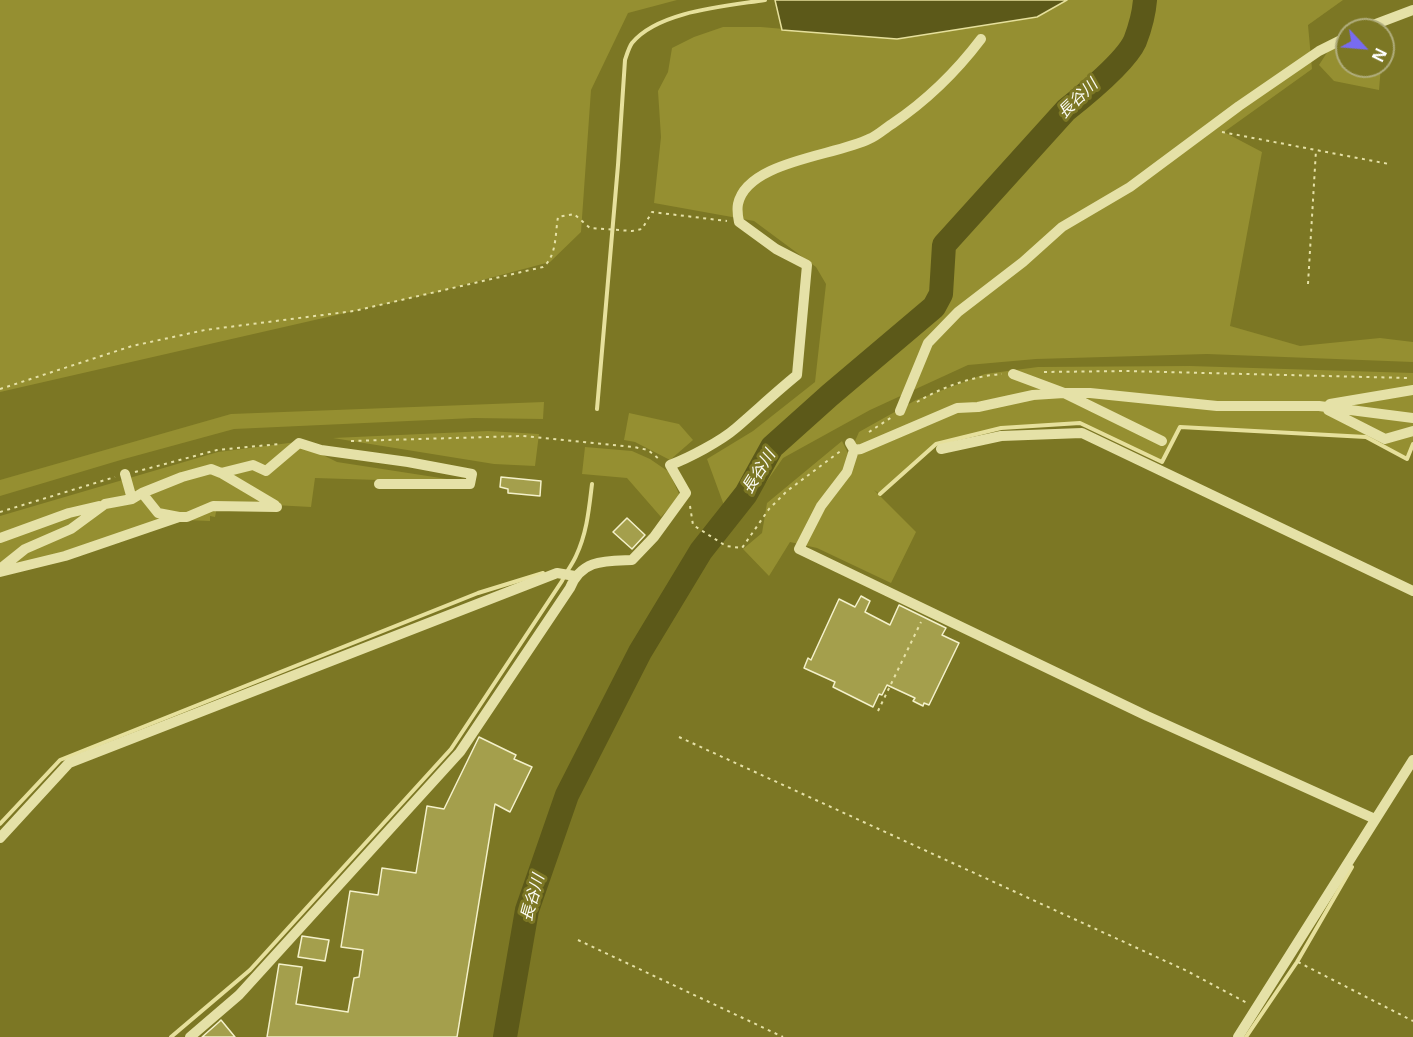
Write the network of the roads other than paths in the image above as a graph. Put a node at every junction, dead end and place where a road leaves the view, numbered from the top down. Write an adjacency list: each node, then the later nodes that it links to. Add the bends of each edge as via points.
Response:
1 (1413, 10): 2 (street)
2 (1392, 18)
3 (981, 39): 23 (street, via 944,82 869,139 792,162 757,177 745,189 738,204 738,222 807,266 797,375 735,430 670,465 686,494 632,560 597,561)
4 (1335, 43): 9 (street, via 1130,187 1062,227 958,312 928,343)
5 (1013, 374): 7 (street)
6 (1413, 390): 8 (street)
7 (1064, 393): 8 (street, via 1217,406); 12 (street); 26 (street, via 957,408 861,449 852,447 846,472 821,506 799,549 1147,716)
8 (1319, 406): 10 (street); 11 (street, via 1385,439)
9 (900, 411)
10 (1413, 418)
11 (1413, 431)
12 (1162, 441)
13 (941, 449): 24 (street, via 1001,436 1082,433)
14 (221, 473): 16 (street, via 253,465 266,471 300,443 321,450 472,474 470,484); 17 (street, via 211,469); 20 (street, via 277,507 213,506)
15 (125, 474): 18 (street)
16 (379, 484)
17 (142, 493): 18 (street); 20 (street, via 158,513)
18 (132, 499): 19 (street)
19 (105, 504): 21 (street); 22 (street, via 71,529 25,549)
20 (179, 517): 22 (street, via 65,556)
21 (0, 538)
22 (0, 570)
23 (575, 576): 27 (street, via 557,573 69,763); 28 (street, via 460,752 239,995)
24 (1413, 591)
25 (1412, 763): 26 (street)
26 (1375, 819): 29 (street)
27 (0, 838)
28 (190, 1037)
29 (1238, 1037)

